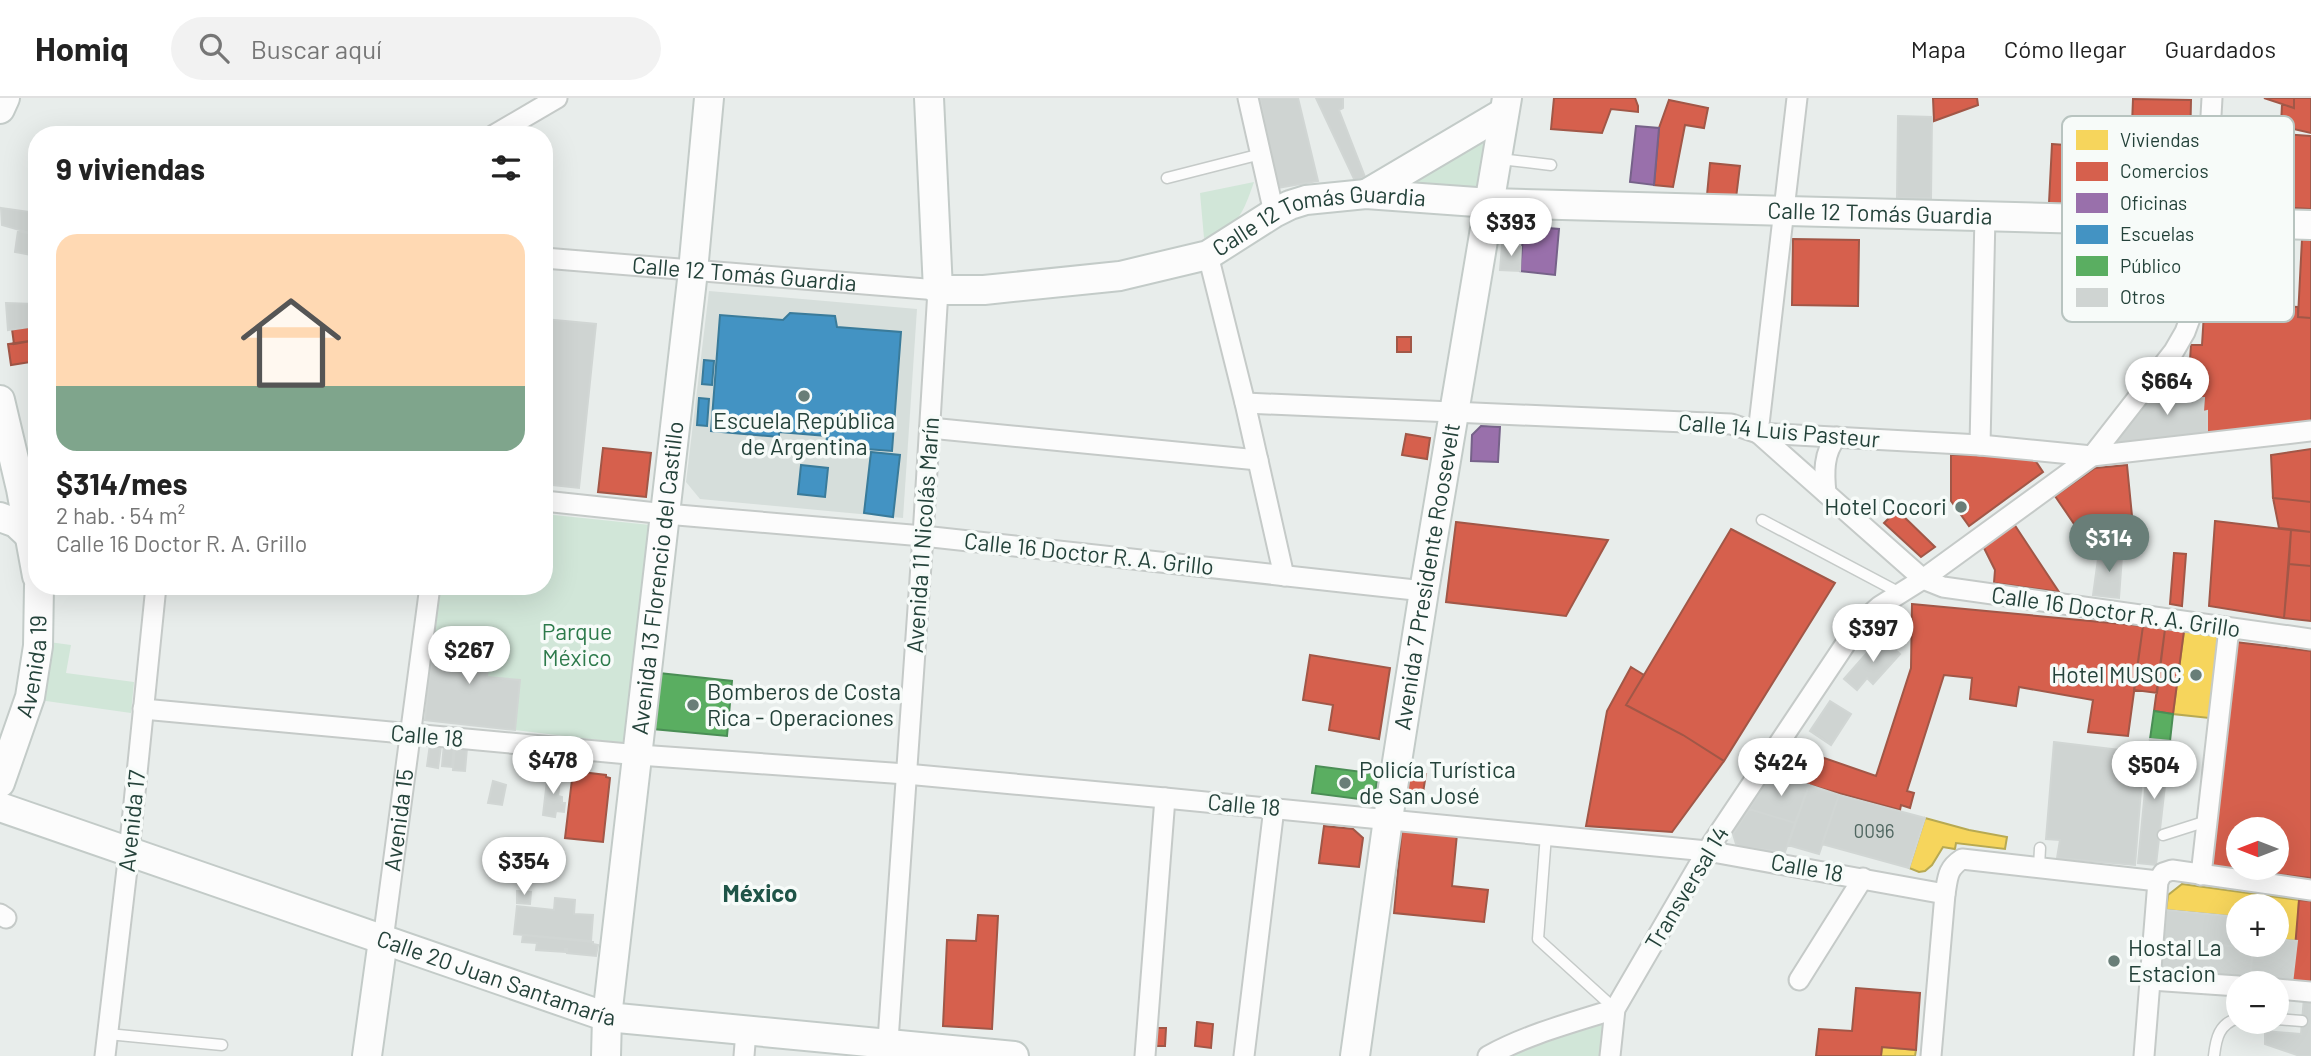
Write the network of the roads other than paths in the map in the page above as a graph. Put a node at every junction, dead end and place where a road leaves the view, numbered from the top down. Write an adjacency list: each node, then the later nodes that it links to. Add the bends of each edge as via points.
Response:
1 (5, 98): 9 (street)
2 (557, 98): 11 (street)
3 (709, 98): 24 (street, Avenida 13 Florencio del Castillo)
4 (929, 98): 25 (street, Avenida 11 Nicolás Marín)
5 (1248, 98): 12 (street)
6 (1797, 98): 18 (street)
7 (2212, 98): 10 (street)
8 (1505, 105): 13 (street, Avenida 7 Presidente Roosevelt); 16 (street)
9 (0, 109)
10 (2211, 116)
11 (509, 126)
12 (1261, 154): 15 (lane); 19 (street)
13 (1496, 159): 14 (lane); 17 (street, Avenida 7 Presidente Roosevelt)
14 (1551, 165)
15 (1167, 177)
16 (1366, 194): 17 (street, Calle 12 Tomás Guardia); 19 (street, Calle 12 Tomás Guardia, via 1306,200)
17 (1490, 203): 18 (street, Calle 12 Tomás Guardia); 29 (street, Avenida 7 Presidente Roosevelt)
18 (1784, 212): 20 (street, Calle 12 Tomás Guardia); 32 (street)
19 (1274, 213): 22 (street, Calle 12 Tomás Guardia)
20 (1985, 215): 21 (street, Calle 12 Tomás Guardia); 34 (street)
21 (2062, 217)
22 (1208, 255): 25 (street, Calle 12 Tomás Guardia, via 1120,276 984,290); 28 (street)
23 (553, 259): 24 (street, Calle 12 Tomás Guardia)
24 (694, 271): 25 (street, Calle 12 Tomás Guardia); 39 (street, Avenida 13 Florencio del Castillo)
25 (938, 290): 30 (street, Avenida 11 Nicolás Marín)
26 (2189, 322): 35 (street, via 2174,351)
27 (0, 400): 42 (street)
28 (1245, 403): 29 (street, Calle 14 Luis Pasteur); 36 (street)
29 (1455, 412): 32 (street, Calle 14 Luis Pasteur, via 1731,424); 47 (street, Avenida 7 Presidente Roosevelt)
30 (930, 428): 36 (street); 44 (street, Avenida 11 Nicolás Marín)
31 (2311, 432): 35 (street, Calle 14 Luis Pasteur)
32 (1758, 433): 33 (street, Calle 14 Luis Pasteur); 37 (street)
33 (1837, 437): 34 (street, Calle 14 Luis Pasteur); 37 (street, via 1826,459)
34 (1980, 445): 35 (street, Calle 14 Luis Pasteur)
35 (2092, 456): 46 (street, Transversal 14)
36 (1258, 460): 45 (street)
37 (1826, 493): 46 (street)
38 (553, 502): 39 (street, Calle 16 Doctor R. A. Grillo)
39 (666, 514): 44 (street, Calle 16 Doctor R. A. Grillo); 56 (street, Avenida 13 Florencio del Castillo)
40 (0, 517): 43 (street)
41 (1762, 520): 48 (lane)
42 (28, 527)
43 (28, 534)
44 (923, 536): 45 (street, Calle 16 Doctor R. A. Grillo); 57 (street, Avenida 11 Nicolás Marín)
45 (1284, 576): 47 (street, Calle 16 Doctor R. A. Grillo)
46 (1923, 579): 48 (street, Transversal 14); 52 (street, Calle 16 Doctor R. A. Grillo, via 1943,587)
47 (1424, 591): 62 (street, Avenida 7 Presidente Roosevelt)
48 (1900, 593): 66 (street, Transversal 14, via 1864,620 1847,640)
49 (38, 595): 58 (street, Avenida 19, via 38,646 30,697)
50 (155, 595): 54 (street, Avenida 17)
51 (429, 595): 55 (street, Avenida 15)
52 (2228, 628): 53 (street, Calle 16 Doctor R. A. Grillo); 63 (street)
53 (2311, 639)
54 (143, 709): 55 (street, Calle 18); 67 (street, Avenida 17)
55 (412, 735): 56 (street, Calle 18); 73 (street, Avenida 15)
56 (639, 755): 57 (street, Calle 18); 80 (street, Avenida 13 Florencio del Castillo)
57 (906, 774): 59 (street, Calle 18); 87 (street, Avenida 11 Nicolás Marín)
58 (0, 783)
59 (1165, 798): 61 (street, Calle 18); 92 (street)
60 (0, 807): 67 (street, Calle 20 Juan Santamaría)
61 (1274, 808): 62 (street, Calle 18); 93 (street)
62 (1388, 819): 64 (street, Calle 18); 94 (street, Avenida 7 Presidente Roosevelt)
63 (2207, 821): 65 (lane); 68 (street)
64 (1546, 835): 66 (street, Calle 18); 79 (lane, via 1538,939)
65 (2163, 835)
66 (1707, 851): 69 (street, Calle 18); 79 (street, Transversal 14)
67 (129, 852): 73 (street, Calle 20 Juan Santamaría); 84 (street, Avenida 17)
68 (2201, 875): 70 (street, via 2172,870); 71 (street)
69 (1863, 878): 72 (street, Calle 18); 74 (street)
70 (2158, 881): 72 (street, via 2040,858 1962,859 1948,874); 75 (street)
71 (2311, 890)
72 (1945, 894): 97 (street)
73 (383, 940): 80 (street, Calle 20 Juan Santamaría); 89 (street, Avenida 15)
74 (1799, 980)
75 (2151, 980): 76 (street); 98 (street)
76 (2226, 985)
77 (2289, 990): 78 (street)
78 (2311, 992)
79 (1615, 1009): 95 (street, via 1540,1032); 96 (street)
80 (607, 1017): 85 (street, Calle 20 Juan Santamaría); 90 (street, Avenida 13 Florencio del Castillo)
81 (2289, 1020): 82 (lane)
82 (2302, 1021)
83 (2226, 1023): 99 (lane, via 2217,1035)
84 (108, 1034): 86 (lane); 88 (street, Avenida 17)
85 (745, 1044): 87 (street, Calle 20 Juan Santamaría)
86 (222, 1045)
87 (887, 1049): 91 (street, Calle 20 Juan Santamaría)
88 (105, 1056)
89 (367, 1056)
90 (606, 1056)
91 (1014, 1056)
92 (1145, 1056)
93 (1244, 1056)
94 (1355, 1056)
95 (1488, 1056)
96 (1610, 1056)
97 (1931, 1056)
98 (2144, 1056)
99 (2214, 1056)

